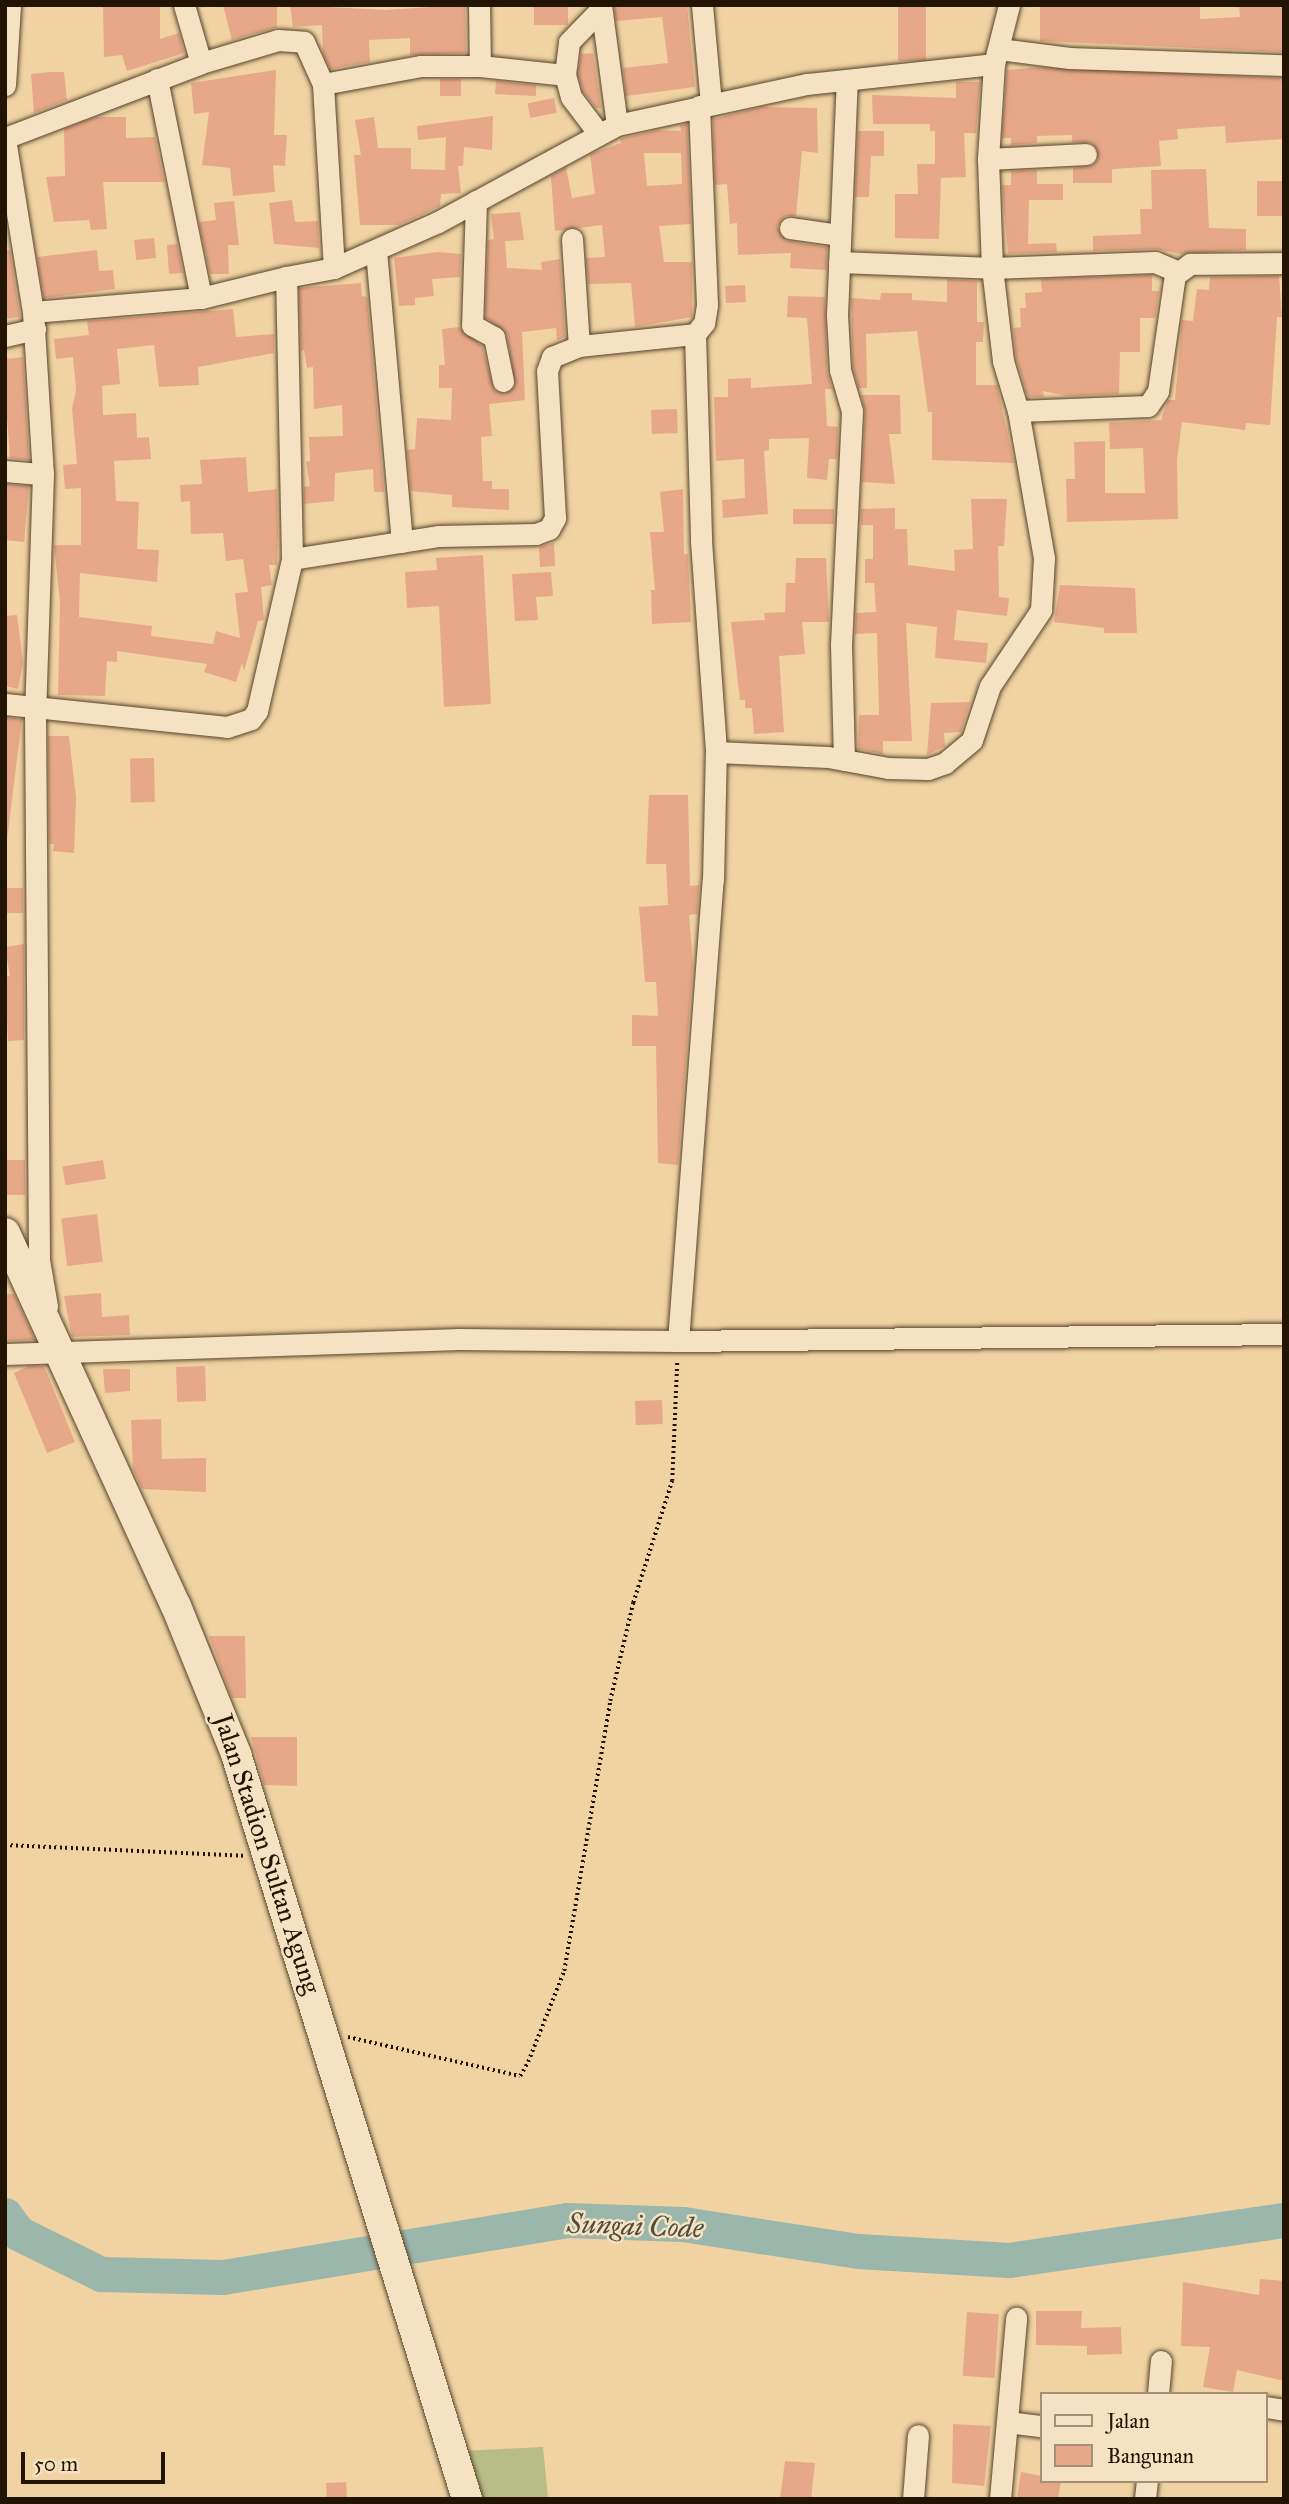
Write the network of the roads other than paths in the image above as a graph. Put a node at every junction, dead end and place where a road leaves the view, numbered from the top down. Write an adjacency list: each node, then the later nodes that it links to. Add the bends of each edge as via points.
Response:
1 (10, 5): 15 (street)
2 (184, 5): 8 (street)
3 (479, 5): 10 (street)
4 (702, 5): 16 (street)
5 (1009, 5): 7 (street)
6 (601, 7): 11 (street, via 569,42); 17 (street)
7 (996, 57): 9 (street); 13 (street); 20 (street)
8 (201, 63): 12 (street); 14 (street, via 292,38 304,42 312,53)
9 (1284, 65)
10 (480, 66): 11 (street); 14 (street, via 421,66)
11 (565, 75): 17 (street, via 571,97)
12 (157, 79): 18 (street); 32 (street)
13 (847, 80): 16 (street); 23 (street)
14 (323, 84): 28 (street)
15 (5, 85)
16 (705, 104): 17 (street); 34 (street, via 708,305 704,323)
17 (608, 130): 21 (street)
18 (5, 138): 33 (street)
19 (1086, 153): 20 (street)
20 (988, 159): 29 (street)
21 (476, 201): 25 (street); 37 (street, via 472,326 494,337)
22 (790, 228): 23 (street)
23 (839, 235): 26 (street)
24 (572, 239): 36 (street)
25 (376, 251): 28 (street); 41 (street)
26 (839, 262): 29 (street); 46 (street, via 840,370 852,411 841,645)
27 (1284, 263): 30 (street, via 1190,264)
28 (334, 268): 31 (street)
29 (992, 268): 30 (street, via 1155,261); 38 (street, via 1003,361)
30 (1178, 272): 38 (street, via 1172,282 1155,400 1138,408)
31 (286, 277): 32 (street); 42 (street)
32 (201, 298): 33 (street)
33 (34, 320): 35 (street); 40 (street)
34 (695, 334): 36 (street); 45 (street, via 701,541)
35 (5, 336)
36 (579, 346): 41 (street, via 551,357 547,371 555,518 549,529 536,534 439,536)
37 (503, 381)
38 (1018, 411): 46 (street, via 1044,558 1041,610 990,686 972,740 961,752 928,769)
39 (5, 471): 40 (street)
40 (43, 474): 44 (street)
41 (402, 542): 42 (street)
42 (292, 559): 44 (street, via 257,711 251,719 227,727)
43 (5, 704): 44 (street)
44 (36, 710): 50 (street, via 39,1260)
45 (716, 752): 46 (street); 49 (street, via 713,880)
46 (844, 760)
47 (5, 1233): 50 (main road, Jalan Stadion Sultan Agung)
48 (1284, 1334): 49 (street)
49 (678, 1341): 50 (street)
50 (55, 1344): 51 (street); 58 (main road, Jalan Stadion Sultan Agung, via 211,1686 327,2036)
51 (5, 1353)
52 (1016, 2318): 55 (street)
53 (1161, 2361): 54 (street)
54 (1159, 2392)
55 (1007, 2422): 56 (street); 60 (street)
56 (1040, 2426)
57 (918, 2435): 59 (street)
58 (467, 2499)
59 (913, 2499)
60 (1000, 2499)

